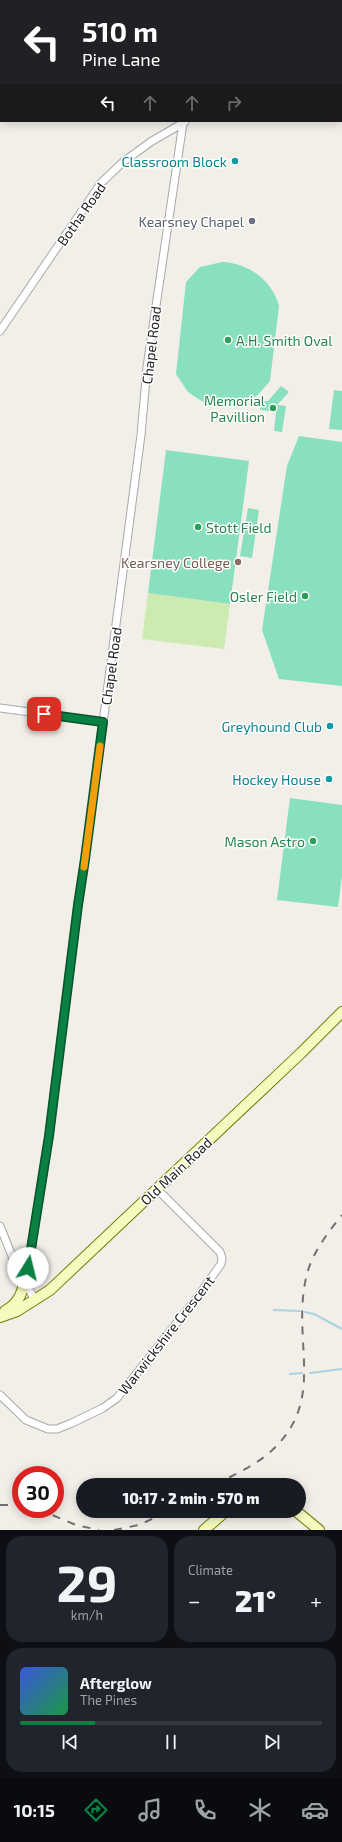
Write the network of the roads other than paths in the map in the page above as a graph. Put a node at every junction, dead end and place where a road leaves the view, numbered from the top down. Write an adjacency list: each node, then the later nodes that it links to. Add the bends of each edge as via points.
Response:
1 (185, 122): 2 (street, Botha Road, via 146,145 101,183); 4 (street, Chapel Road, via 147,367 141,435)
2 (0, 331)
3 (0, 708): 4 (street)
4 (103, 722): 8 (street, Chapel Road, via 49,1136)
5 (342, 1012): 6 (main road, Old Main Road)
6 (157, 1189): 9 (main road, Old Main Road, via 55,1286); 11 (street, Warwickshire Crescent, via 220,1252 221,1264 199,1295 117,1398 103,1408 57,1429 48,1429 26,1420)
7 (0, 1226): 8 (street)
8 (24, 1280): 9 (street); 10 (main road, via 20,1297)
9 (35, 1300): 10 (main road, Old Main Road, via 17,1311)
10 (0, 1316)
11 (0, 1395)
12 (218, 1518): 14 (main road)
13 (304, 1518): 15 (main road)
14 (204, 1530)
15 (319, 1530)

